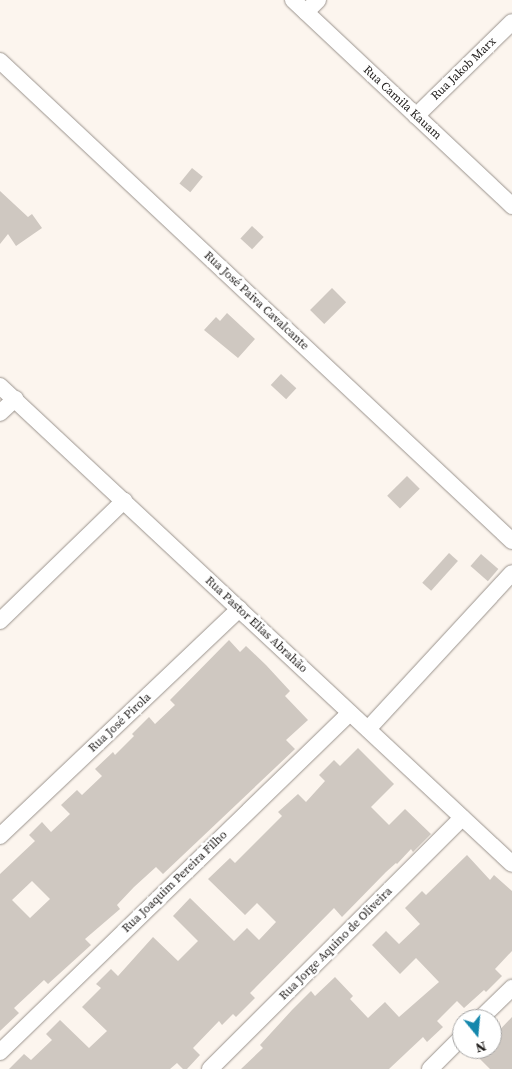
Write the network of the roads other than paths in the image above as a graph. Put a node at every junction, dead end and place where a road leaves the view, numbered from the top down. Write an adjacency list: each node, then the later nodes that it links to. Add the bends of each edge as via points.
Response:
1 (293, 0): 3 (street, Rua Camila Kauam)
2 (318, 0): 3 (street)
3 (306, 12): 6 (street, Rua Camila Kauam)
4 (512, 22): 6 (street, Rua Jakob Marx)
5 (0, 62): 12 (street, Rua José Paiva Cavalcante)
6 (416, 116): 7 (street, Rua Camila Kauam)
7 (512, 206)
8 (0, 386): 9 (street, Rua Pastor Elias Abrahão)
9 (14, 400): 10 (street); 11 (street, Rua Pastor Elias Abrahão)
10 (0, 414)
11 (124, 501): 14 (street, Rua Pastor Elias Abrahão); 15 (street)
12 (512, 541)
13 (512, 573): 17 (street)
14 (239, 609): 16 (street, Rua Pastor Elias Abrahão); 19 (street, Rua José Pirola)
15 (0, 621)
16 (350, 713): 17 (street, Rua Pastor Elias Abrahão); 24 (street, Rua Joaquim Pereira Filho)
17 (368, 729): 18 (street, Rua Pastor Elias Abrahão)
18 (462, 818): 20 (street, Rua Pastor Elias Abrahão); 25 (street, Rua Jorge Aquino de Oliveira)
19 (0, 836)
20 (512, 864)
21 (512, 988): 22 (street)
22 (490, 1009)
23 (452, 1047): 26 (street)
24 (0, 1052)
25 (210, 1069)
26 (430, 1069)

